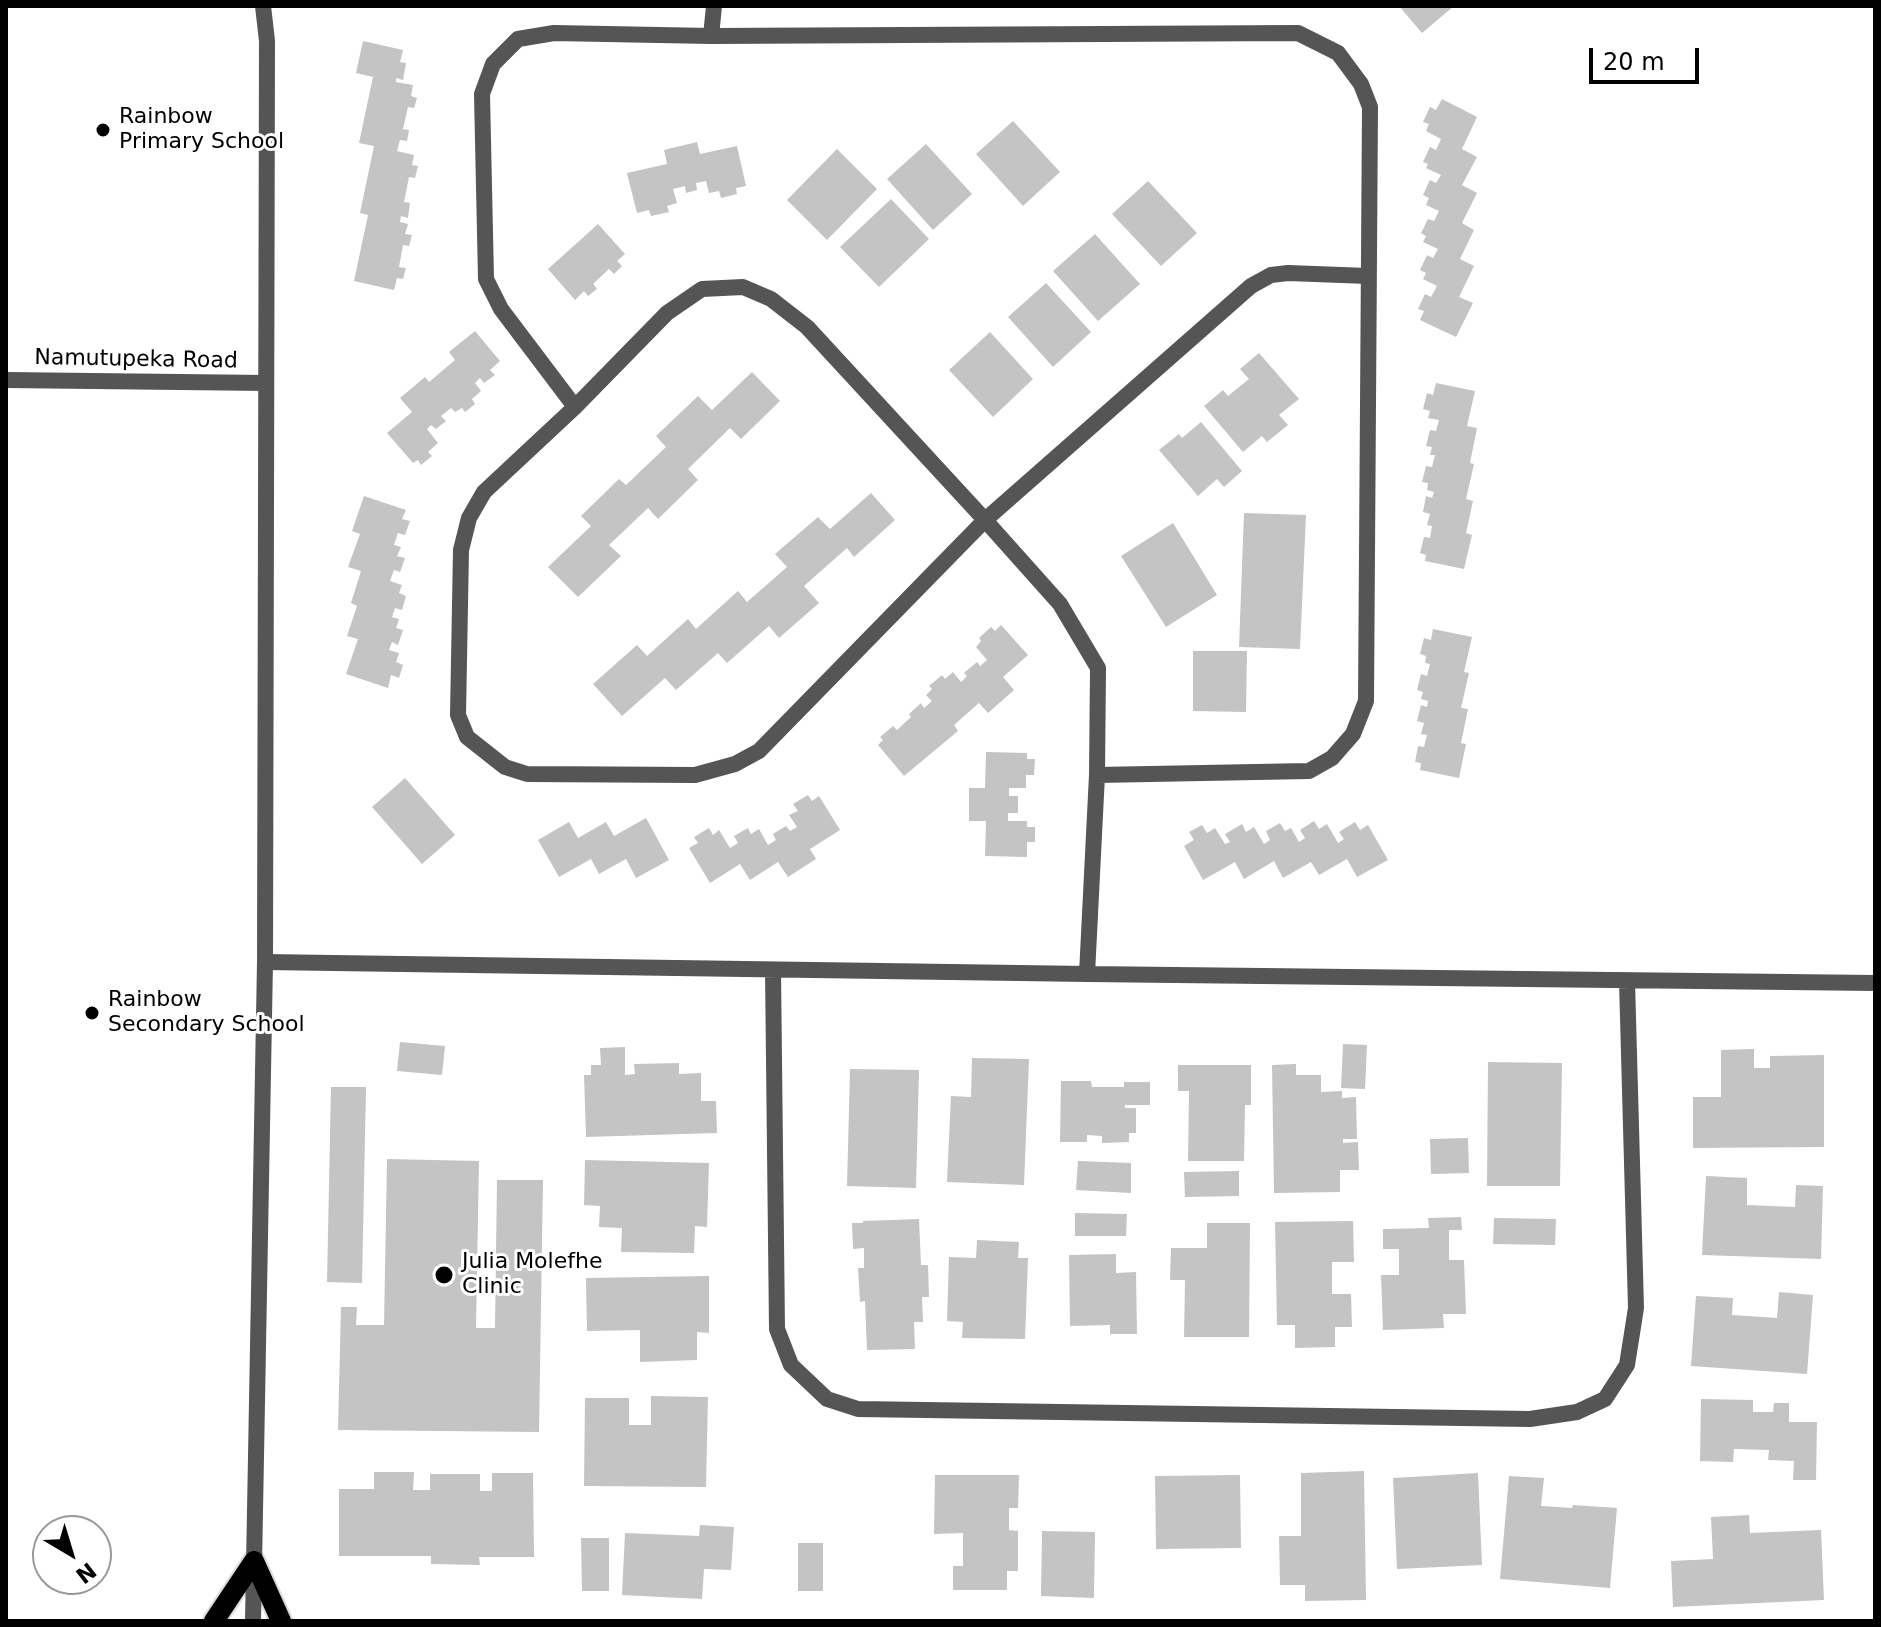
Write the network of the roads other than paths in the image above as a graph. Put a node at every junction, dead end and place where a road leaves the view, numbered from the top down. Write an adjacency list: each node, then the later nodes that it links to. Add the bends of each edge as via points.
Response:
1 (263, 6): 6 (street)
2 (714, 6): 3 (street)
3 (711, 36): 4 (street, via 1298,33 1338,53 1370,107); 7 (street, via 554,33 518,39 493,64 482,94 486,279 501,309)
4 (1368, 276): 8 (street, via 1288,273 1251,286); 9 (street, via 1366,701 1353,734 1332,758 1309,771)
5 (6, 380): 6 (street, Namutupeka Road)
6 (266, 383): 10 (street)
7 (575, 407): 8 (street, via 667,313 702,289 743,287 771,299 807,327); 8 (street, via 484,492 469,518 461,550 458,715 467,737 505,767 527,774 695,775 747,758)
8 (985, 520): 9 (street, via 1060,604 1098,668)
9 (1097, 775): 12 (street)
10 (265, 962): 11 (street); 15 (street)
11 (773, 970): 12 (street); 13 (street, via 777,1329 791,1365 827,1399 858,1409 1530,1419 1577,1412 1605,1399 1627,1365 1636,1308)
12 (1087, 974): 13 (street)
13 (1627, 981): 14 (street)
14 (1875, 983)
15 (254, 1561): 16 (main road); 17 (street); 18 (main road)
16 (214, 1621)
17 (253, 1621)
18 (281, 1621)

